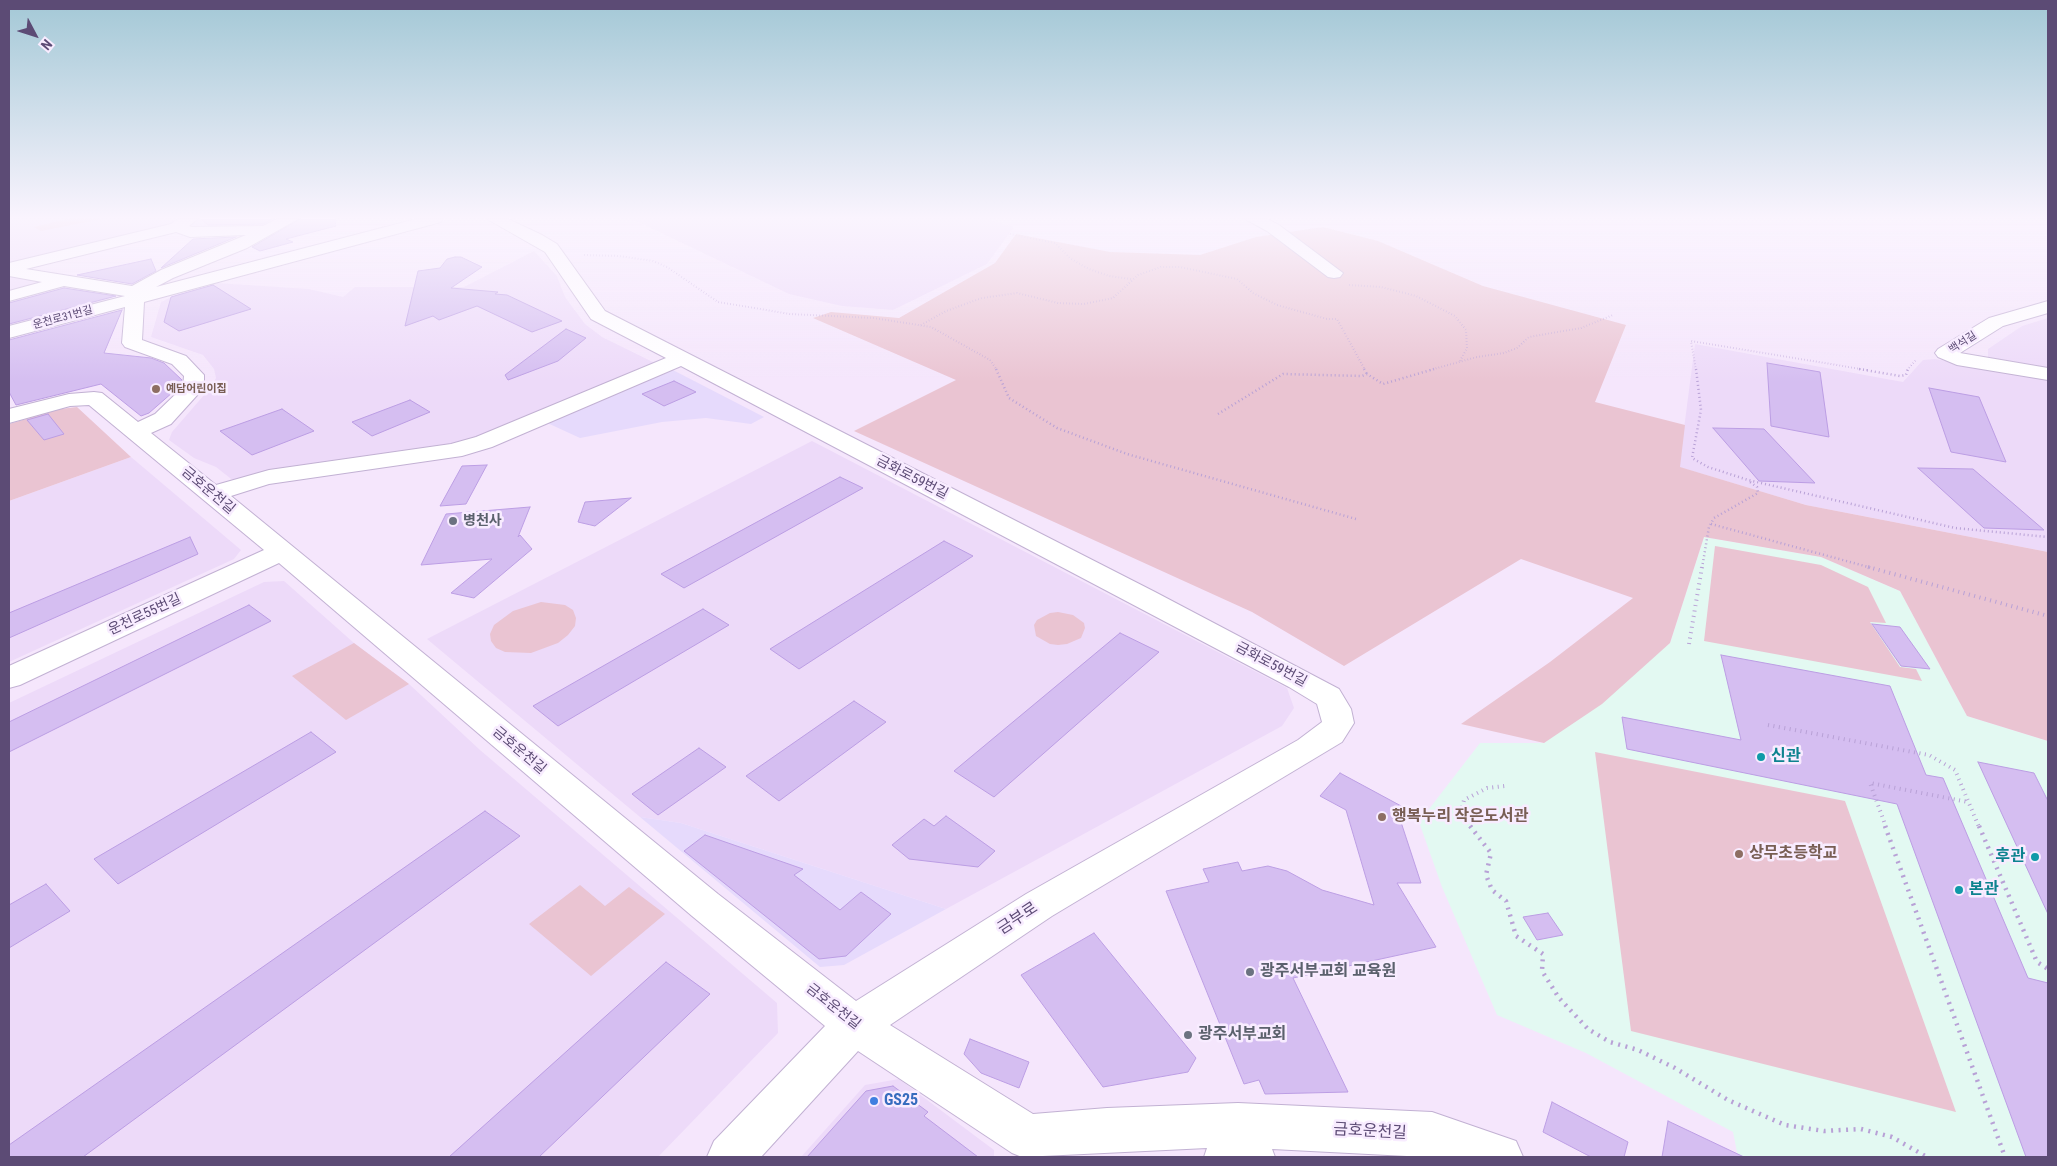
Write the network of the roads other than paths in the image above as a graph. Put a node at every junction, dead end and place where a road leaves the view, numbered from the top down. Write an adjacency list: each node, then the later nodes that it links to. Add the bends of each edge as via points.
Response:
1 (18, 273): 5 (street)
2 (168, 273): 6 (street)
3 (220, 273): 6 (street, 운천로31번길)
4 (569, 273): 10 (street, 금화로59번길, via 598,315)
5 (64, 281): 6 (street); 7 (street)
6 (135, 295): 9 (street, 운천로31번길); 13 (street, via 132,343 179,360 194,375 193,388 163,419)
7 (9, 296)
8 (2048, 307): 11 (street, 백석길, via 1996,322 1945,353 1957,359)
9 (9, 332)
10 (681, 359): 14 (street, via 484,442 454,451 269,477); 17 (street, 금화로59번길, via 1300,680 1328,696 1336,709)
11 (2048, 374)
12 (9, 416): 13 (street, 금호운천길, via 69,400 94,398)
13 (136, 431): 14 (street, 금호운천길)
14 (213, 494): 15 (street, 금호운천길)
15 (281, 552): 16 (street, 운천로55번길); 18 (street, 금호운천길, via 697,899)
16 (9, 678)
17 (1338, 723): 18 (street, 금부로, via 1331,734 1310,748 1039,905)
18 (854, 1024): 19 (street, 금호운천길); 21 (street, 금부로)
19 (1024, 1147): 20 (street, 금호운천길, via 1107,1130)
20 (1239, 1147): 22 (street, 금호운천길, via 1432,1135)
21 (730, 1157)
22 (1500, 1157)

